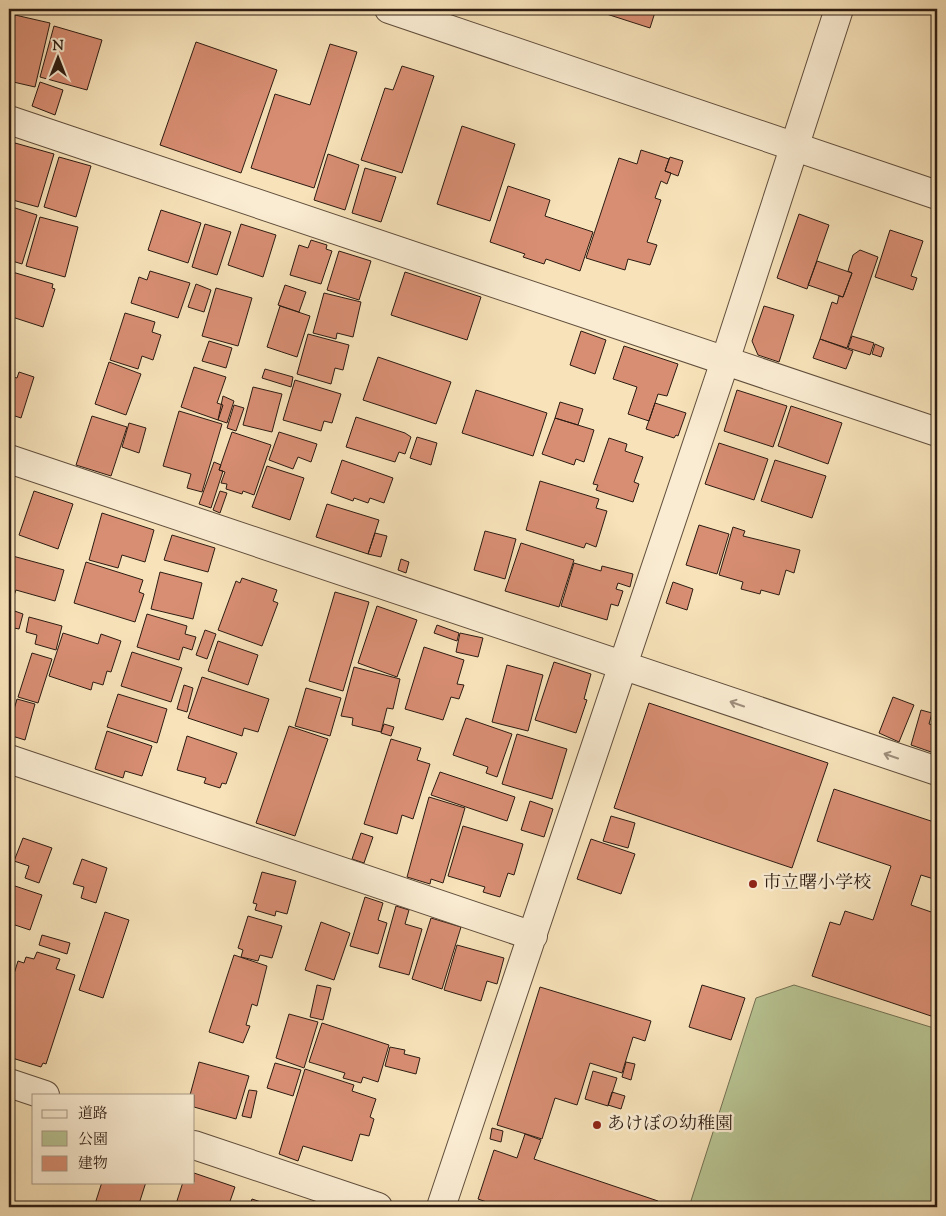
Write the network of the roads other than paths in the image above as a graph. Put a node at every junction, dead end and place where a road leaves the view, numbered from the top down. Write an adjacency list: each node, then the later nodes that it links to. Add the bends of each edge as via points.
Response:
1 (389, 9): 4 (street)
2 (839, 9): 4 (street)
3 (9, 120): 6 (street)
4 (793, 146): 5 (street); 6 (street)
5 (937, 195)
6 (725, 361): 7 (street); 9 (street)
7 (937, 432)
8 (9, 459): 9 (street)
9 (623, 666): 11 (street, one-way to 9); 12 (street)
10 (9, 759): 12 (street)
11 (937, 771)
12 (533, 936): 17 (street)
13 (9, 1083): 14 (street)
14 (41, 1094)
15 (195, 1145): 16 (street)
16 (378, 1207)
17 (442, 1207)

